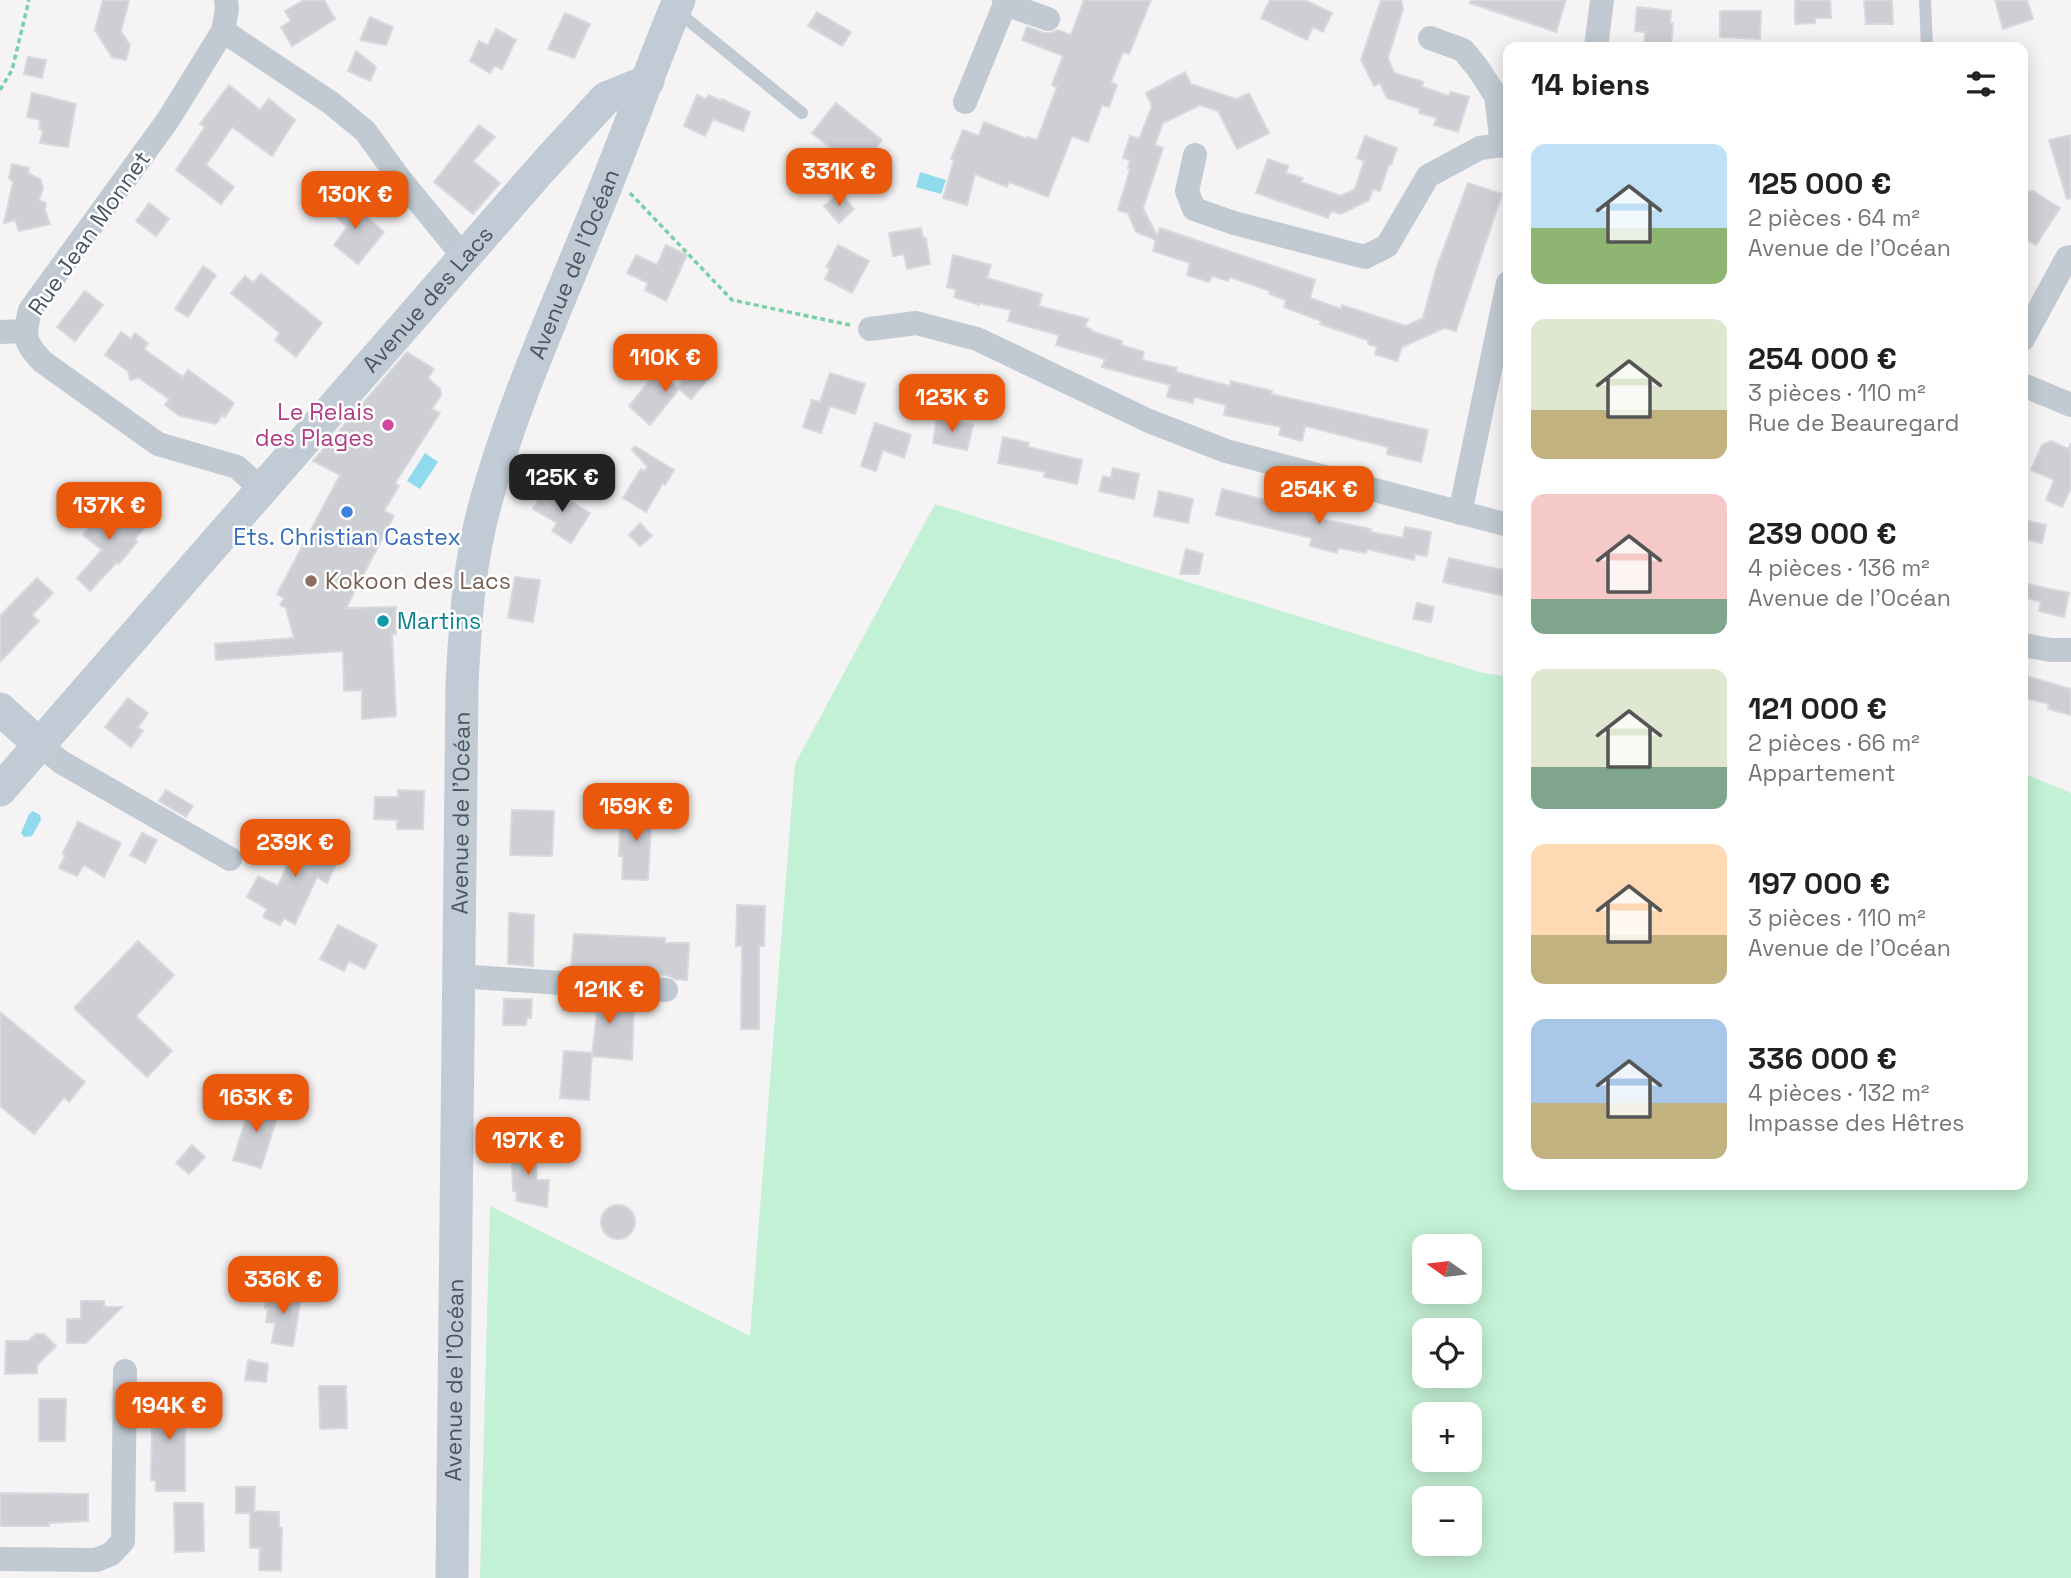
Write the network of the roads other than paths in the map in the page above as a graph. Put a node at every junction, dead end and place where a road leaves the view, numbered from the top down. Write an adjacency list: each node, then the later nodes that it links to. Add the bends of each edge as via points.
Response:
1 (226, 0): 7 (street, Rue Jean Monnet)
2 (1602, 0): 9 (street)
3 (1925, 0): 10 (lane)
4 (1004, 2): 6 (street); 12 (street)
5 (677, 5): 11 (main road, Avenue de l'Océan); 13 (lane)
6 (1048, 19)
7 (223, 31): 17 (street, via 365,131); 22 (street, Rue Jean Monnet, via 168,120 30,310)
8 (1430, 38): 14 (street, via 1463,50 1477,66 1496,96)
9 (1597, 42)
10 (1927, 42)
11 (648, 81): 17 (main road, Avenue des Lacs, via 606,98); 35 (main road, Avenue de l'Océan, via 507,434 485,503 465,622)
12 (965, 102)
13 (802, 113)
14 (1503, 135)
15 (1503, 146): 16 (street, via 1480,148 1428,176 1387,246 1364,257 1194,209 1186,191)
16 (1195, 155)
17 (464, 257): 26 (main road, Avenue des Lacs)
18 (2071, 257): 21 (street)
19 (1503, 307): 27 (street)
20 (870, 329): 27 (street, via 916,323 977,339 1149,421 1226,451)
21 (2028, 330)
22 (25, 331): 23 (street); 26 (street, Rue Jean Monnet, via 28,347 43,362 159,444 237,467)
23 (0, 332)
24 (2028, 387): 25 (street)
25 (2071, 405)
26 (261, 489): 32 (main road, Avenue des Lacs)
27 (1460, 513): 28 (street)
28 (1503, 523)
29 (2028, 646): 30 (street)
30 (2071, 650)
31 (0, 709): 32 (main road)
32 (40, 745): 33 (main road, Avenue des Lacs); 34 (street, via 61,762)
33 (0, 790)
34 (230, 859)
35 (458, 976): 36 (street); 39 (main road, Avenue de l'Océan)
36 (666, 990)
37 (125, 1371): 38 (street, via 123,1541 111,1554 96,1560)
38 (0, 1559)
39 (452, 1578)

